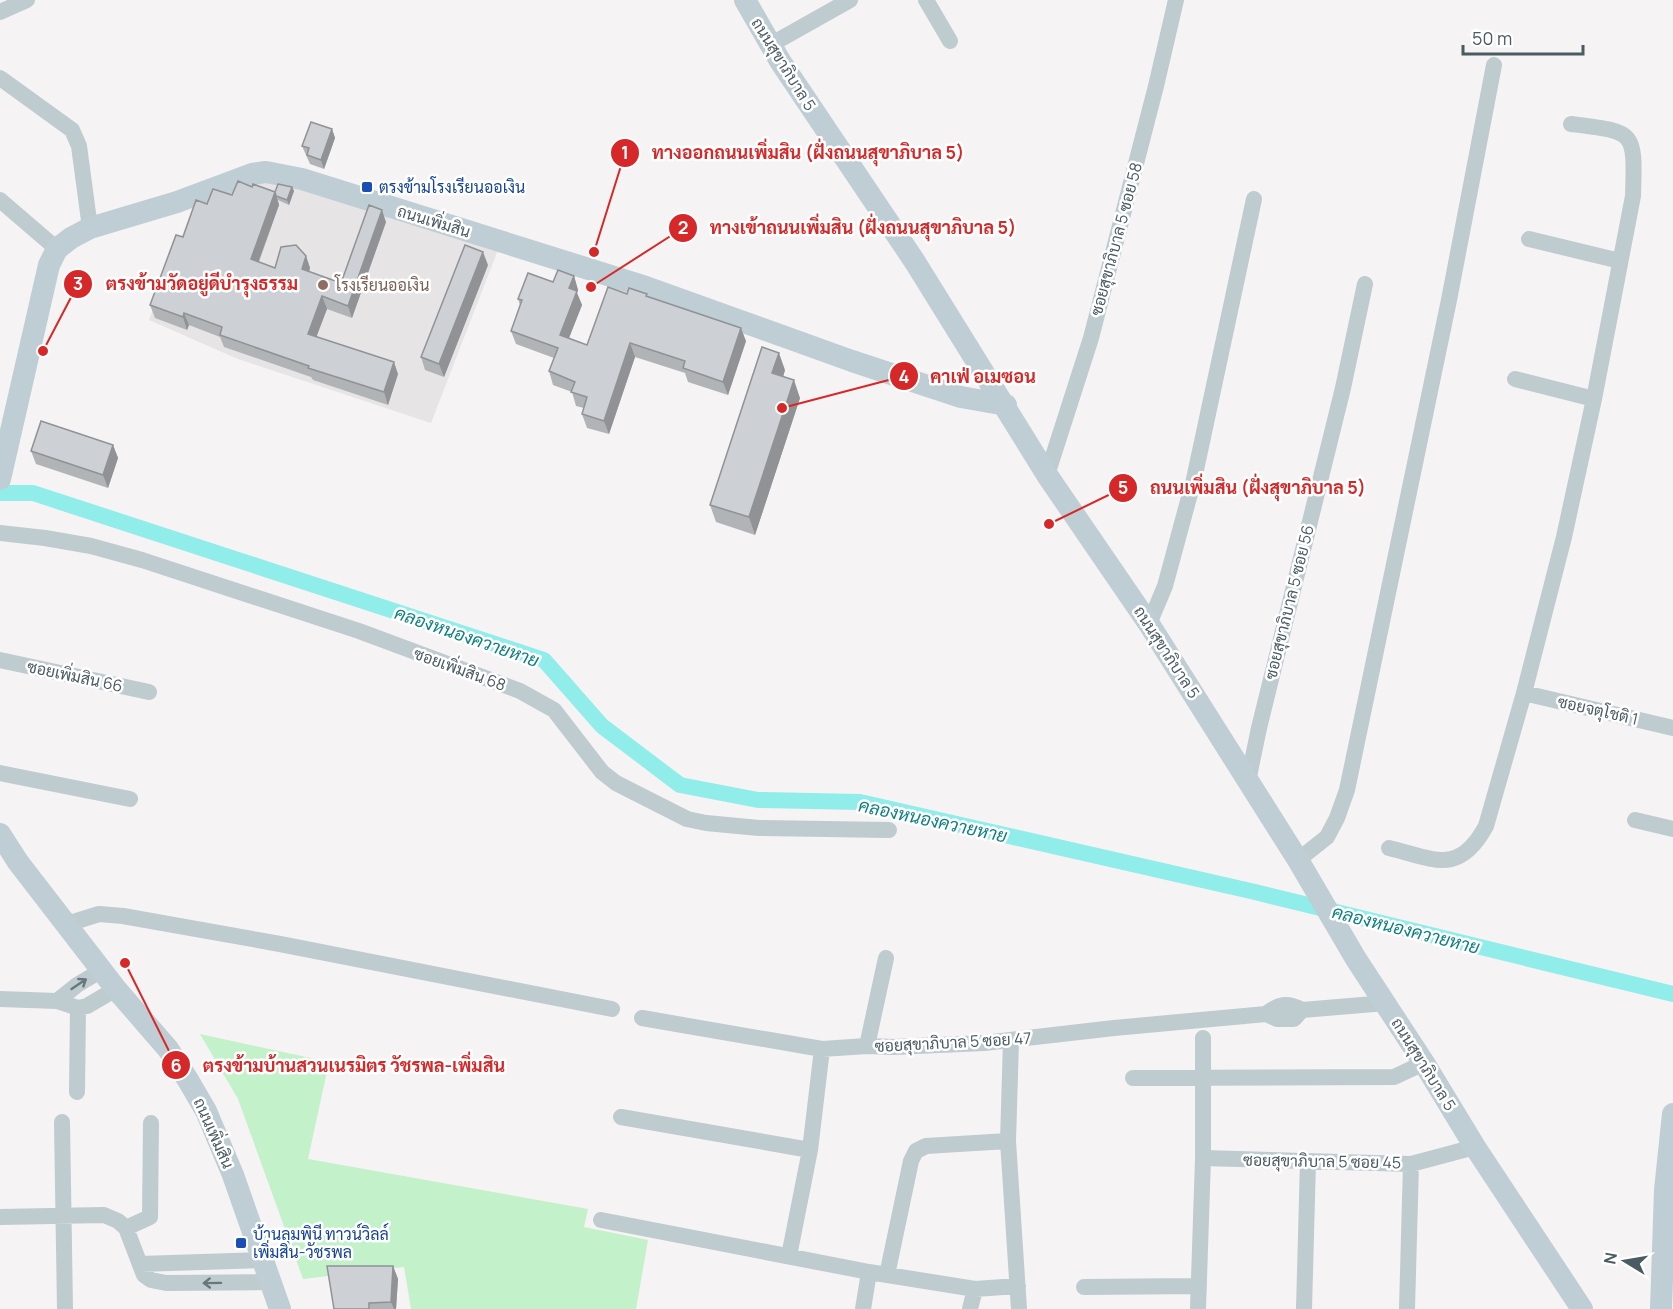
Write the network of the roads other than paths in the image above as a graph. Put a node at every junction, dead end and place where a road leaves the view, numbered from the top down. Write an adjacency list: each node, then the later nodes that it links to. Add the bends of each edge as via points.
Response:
1 (27, 0): 6 (street)
2 (745, 0): 8 (street, ถนนสุขาภิบาล 5)
3 (850, 0): 8 (street)
4 (928, 0): 7 (street)
5 (1176, 0): 22 (street, ซอยสุขาภิบาล 5 ซอย 58, via 1090,338)
6 (0, 12)
7 (950, 40)
8 (770, 45): 21 (street, ถนนสุขาภิบาล 5)
9 (1494, 65): 38 (street, via 1347,790 1327,837)
10 (0, 78): 14 (street, via 72,130 79,146)
11 (1571, 124): 17 (street, via 1613,129 1625,134 1631,144 1633,196)
12 (1254, 199): 25 (street, via 1194,479 1165,586)
13 (0, 200): 16 (street)
14 (90, 228): 16 (street, ถนนเพิ่มสิน); 21 (street, ถนนเพิ่มสิน, via 252,174 279,174 646,287 962,397)
15 (1529, 239): 17 (street)
16 (57, 249): 23 (street, via 49,264)
17 (1620, 261): 20 (street)
18 (1365, 284): 31 (street, ซอยสุขาภิบาล 5 ซอย 56)
19 (1515, 380): 20 (street)
20 (1594, 399): 28 (street)
21 (1006, 405): 22 (street, ถนนสุขาภิบาล 5)
22 (1047, 475): 25 (street, ถนนสุขาภิบาล 5)
23 (0, 477)
24 (0, 533): 35 (street, ซอยเพิ่มสิน 68, via 92,546 142,560 520,691 554,711 602,772 616,783 687,819 759,828)
25 (1149, 624): 31 (street, ถนนสุขาภิบาล 5)
26 (0, 660): 27 (street, ซอยเพิ่มสิน 66)
27 (149, 692)
28 (1524, 693): 29 (street, ซอยจตุโชติ 1); 37 (street, via 1486,826 1476,842 1462,855 1442,861)
29 (1673, 728)
30 (0, 773): 32 (street)
31 (1248, 781): 38 (street, ถนนสุขาภิบาล 5)
32 (130, 799)
33 (1635, 820): 34 (street)
34 (1673, 829)
35 (889, 830)
36 (0, 834): 39 (street, ถนนเพิ่มสิน)
37 (1389, 848)
38 (1298, 860): 45 (street, ถนนสุขาภิบาล 5)
39 (68, 924): 41 (street, ถนนเพิ่มสิน); 47 (street, via 99,914 123,916)
40 (886, 958): 51 (street)
41 (102, 970): 42 (street, ถนนเพิ่มสิน); 44 (street, one-way to 41)
42 (116, 989): 46 (street); 72 (street, ถนนเพิ่มสิน, via 168,1049 207,1111)
43 (0, 999): 44 (street)
44 (57, 1000): 46 (street)
45 (1386, 1003): 50 (street, ซอยสุขาภิบาล 5 ซอย 47, via 1302,1010 1292,1005 1276,1005 1266,1014); 53 (street, ถนนสุขาภิบาล 5)
46 (78, 1008): 56 (street)
47 (612, 1009)
48 (642, 1018): 52 (street, ซอยสุขาภิบาล 5 ซอย 47)
49 (1203, 1038): 55 (street)
50 (1011, 1041): 51 (street, ซอยสุขาภิบาล 5 ซอย 47); 61 (street)
51 (867, 1046): 52 (street, ซอยสุขาภิบาล 5 ซอย 47)
52 (822, 1049): 63 (street)
53 (1424, 1063): 55 (street, via 1394,1077); 62 (street, ถนนสุขาภิบาล 5)
54 (1133, 1078): 55 (street)
55 (1204, 1078): 64 (street)
56 (77, 1092)
57 (1673, 1114): 90 (street, via 1665,1190)
58 (621, 1117): 63 (street)
59 (62, 1122): 67 (street)
60 (151, 1123): 70 (street, via 150,1217)
61 (1008, 1141): 75 (street, via 926,1146 916,1151); 77 (street)
62 (1474, 1148): 66 (street, ซอยสุขาภิบาล 5 ซอย 45); 89 (street, ถนนสุขาภิบาล 5)
63 (810, 1150): 71 (street)
64 (1203, 1158): 65 (street, ซอยสุขาภิบาล 5 ซอย 45); 78 (street)
65 (1308, 1161): 66 (street, ซอยสุขาภิบาล 5 ซอย 45); 87 (street)
66 (1411, 1164): 88 (street)
67 (64, 1216): 68 (street); 70 (street, via 104,1215); 81 (street)
68 (0, 1217)
69 (601, 1220): 71 (street)
70 (126, 1228): 73 (street)
71 (789, 1256): 74 (street)
72 (262, 1260): 73 (street); 76 (street, ถนนเพิ่มสิน)
73 (140, 1264): 76 (street, one-way to 73, via 166,1283 144,1275)
74 (869, 1272): 75 (street); 83 (street)
75 (887, 1275): 80 (street)
76 (270, 1282): 82 (street, ถนนเพิ่มสิน)
77 (1018, 1286): 80 (street); 85 (street)
78 (1198, 1286): 79 (street); 86 (street)
79 (1084, 1287)
80 (975, 1289): 84 (street)
81 (65, 1309)
82 (280, 1309)
83 (863, 1309)
84 (970, 1309)
85 (1020, 1309)
86 (1198, 1309)
87 (1304, 1309)
88 (1407, 1309)
89 (1582, 1309)
90 (1661, 1309)

